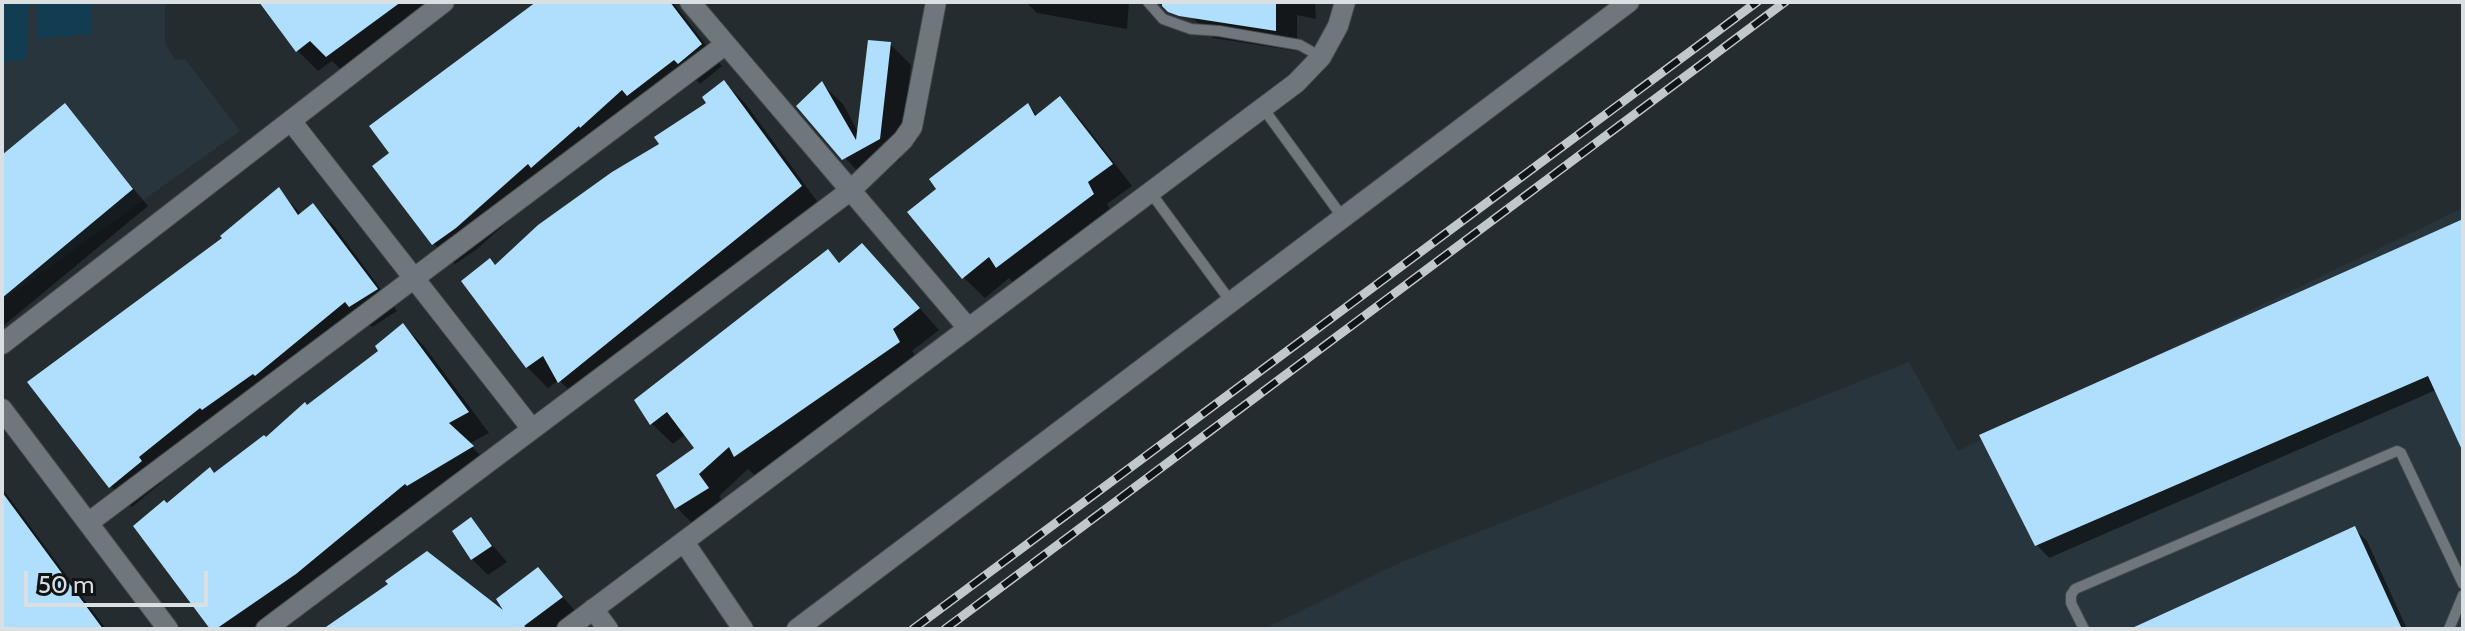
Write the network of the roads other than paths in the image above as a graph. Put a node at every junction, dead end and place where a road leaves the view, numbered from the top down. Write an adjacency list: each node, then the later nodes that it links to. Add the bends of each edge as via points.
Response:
1 (444, 2): 10 (street)
2 (690, 2): 7 (street)
3 (936, 2): 11 (street, via 912,127)
4 (1148, 2): 8 (lane, via 1175,24 1300,45)
5 (1345, 2): 8 (street)
6 (1629, 2): 13 (street)
7 (726, 44): 11 (street); 14 (street)
8 (1321, 57): 9 (street)
9 (1263, 108): 12 (street); 13 (lane)
10 (291, 121): 14 (street); 17 (street)
11 (851, 190): 16 (street); 19 (street)
12 (1151, 193): 15 (lane); 16 (street)
13 (1343, 218): 15 (street)
14 (414, 278): 19 (street); 20 (street)
15 (1231, 302): 30 (street)
16 (968, 328): 21 (street)
17 (2, 344)
18 (2, 409): 20 (street)
19 (532, 429): 26 (street)
20 (88, 523): 25 (street)
21 (684, 542): 24 (street); 29 (street)
22 (2463, 584): 31 (lane, via 2397,451 2075,589 2071,603)
23 (2463, 595): 32 (lane)
24 (593, 609): 27 (street); 28 (street)
25 (168, 629)
26 (266, 629)
27 (567, 629)
28 (608, 629)
29 (743, 629)
30 (797, 629)
31 (2084, 629)
32 (2449, 629)

